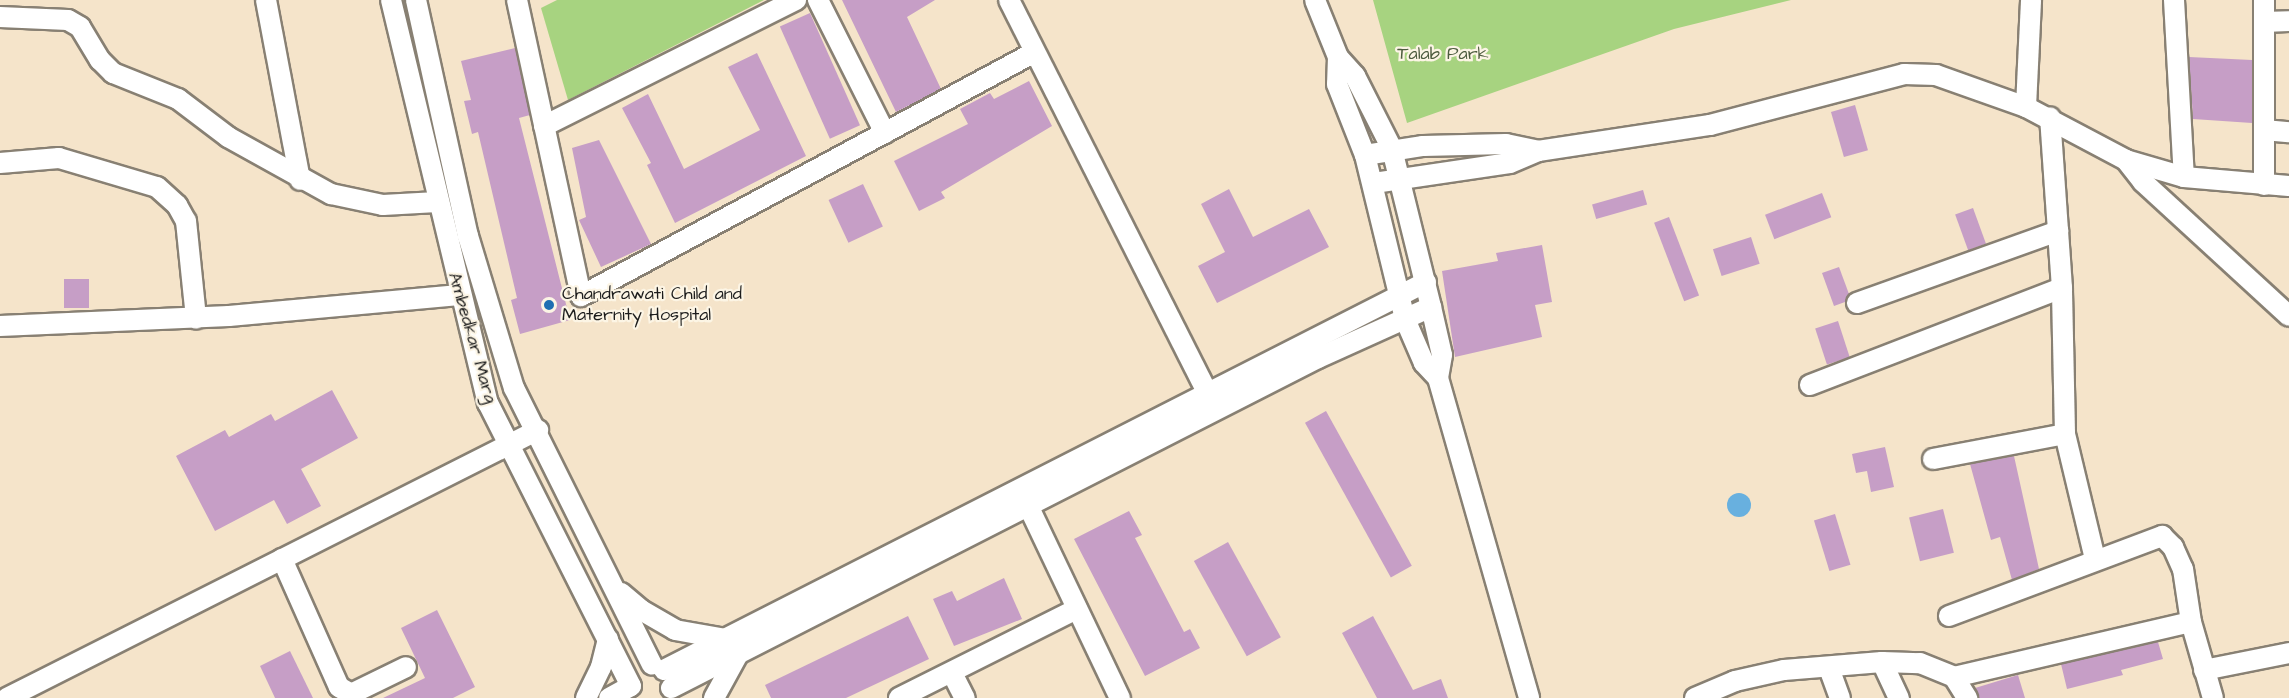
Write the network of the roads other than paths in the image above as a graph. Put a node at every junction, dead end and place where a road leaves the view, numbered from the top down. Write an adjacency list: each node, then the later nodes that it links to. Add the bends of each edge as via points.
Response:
1 (266, 0): 30 (street)
2 (391, 0): 34 (street, Ambedkar Marg)
3 (416, 0): 50 (street, Ambedkar Marg, via 468,236 514,388)
4 (517, 0): 19 (street)
5 (796, 0): 19 (street)
6 (818, 0): 22 (street)
7 (1009, 0): 15 (street)
8 (1315, 0): 16 (street)
9 (2031, 0): 17 (street)
10 (2174, 0): 28 (street)
11 (2264, 0): 14 (street)
12 (0, 16): 30 (street, via 68,20 80,27 113,73 178,99 228,137)
13 (2289, 21): 14 (street)
14 (2264, 22): 20 (street)
15 (1035, 52): 22 (street); 48 (street)
16 (1338, 57): 23 (street, via 1355,76); 25 (street, via 1337,84)
17 (2026, 106): 18 (street); 24 (street, via 1936,75 1904,74 1710,125)
18 (2050, 117): 26 (street); 35 (street)
19 (544, 126): 22 (street, via 581,296)
20 (2264, 130): 21 (street); 32 (street)
21 (2289, 132)
22 (885, 133)
23 (1392, 149): 24 (street, via 1506,144); 25 (street); 29 (street)
24 (1538, 151): 29 (street, via 1510,163)
25 (1365, 155): 31 (street)
26 (2126, 160): 28 (street); 42 (street, via 2143,182)
27 (0, 162): 43 (street, via 59,158 157,187 177,205 186,221)
28 (2184, 177): 32 (street)
29 (1401, 179): 31 (street); 36 (street)
30 (300, 180): 34 (street, via 342,197 383,206)
31 (1374, 183): 39 (street)
32 (2264, 185): 33 (street)
33 (2289, 186)
34 (437, 202): 38 (street, Ambedkar Marg)
35 (2058, 231): 37 (street); 40 (street)
36 (1426, 282): 39 (street); 41 (street)
37 (2062, 288): 47 (street); 51 (street)
38 (459, 295): 43 (street); 52 (street, Ambedkar Marg, via 488,403)
39 (1398, 296): 44 (street); 48 (street)
40 (1857, 303)
41 (1431, 307): 44 (street); 46 (street, via 1442,355)
42 (2289, 316)
43 (196, 318): 45 (street)
44 (1405, 319): 46 (street, via 1424,363); 49 (street)
45 (0, 326)
46 (1438, 378): 80 (street)
47 (1810, 385)
48 (1207, 392): 49 (street); 54 (street)
49 (1217, 410): 54 (street)
50 (538, 430): 52 (street); 57 (street, Ambedkar Marg)
51 (2065, 434): 53 (street); 56 (street)
52 (511, 443): 55 (street); 61 (street, Ambedkar Marg)
53 (1933, 459)
54 (1024, 498): 58 (street); 62 (street); 64 (street)
55 (282, 559): 66 (street, via 339,687 351,694); 73 (street)
56 (2095, 559): 59 (street); 60 (street, via 2162,536 2174,547 2183,569)
57 (613, 585): 62 (street, via 641,610 675,630); 71 (street, Ambedkar Marg)
58 (1077, 609): 69 (street); 79 (street)
59 (1949, 616)
60 (2191, 622): 68 (street); 70 (street)
61 (608, 639): 72 (street, Ambedkar Marg); 74 (street, via 601,667)
62 (727, 639): 71 (street)
63 (2289, 653): 68 (street)
64 (737, 656): 71 (street); 76 (street)
65 (1882, 662): 67 (street); 70 (street, via 1920,663); 83 (street)
66 (406, 667)
67 (1829, 668): 81 (street, via 1784,670 1735,681); 82 (street)
68 (2204, 669): 85 (street)
69 (952, 673): 77 (street); 78 (street)
70 (1954, 676): 84 (street)
71 (666, 686): 72 (street, via 637,672)
72 (633, 692): 75 (street)
73 (7, 698)
74 (586, 698)
75 (609, 698)
76 (714, 698)
77 (899, 698)
78 (965, 698)
79 (1120, 698)
80 (1528, 698)
81 (1695, 698)
82 (1840, 698)
83 (1899, 698)
84 (1967, 698)
85 (2213, 698)

